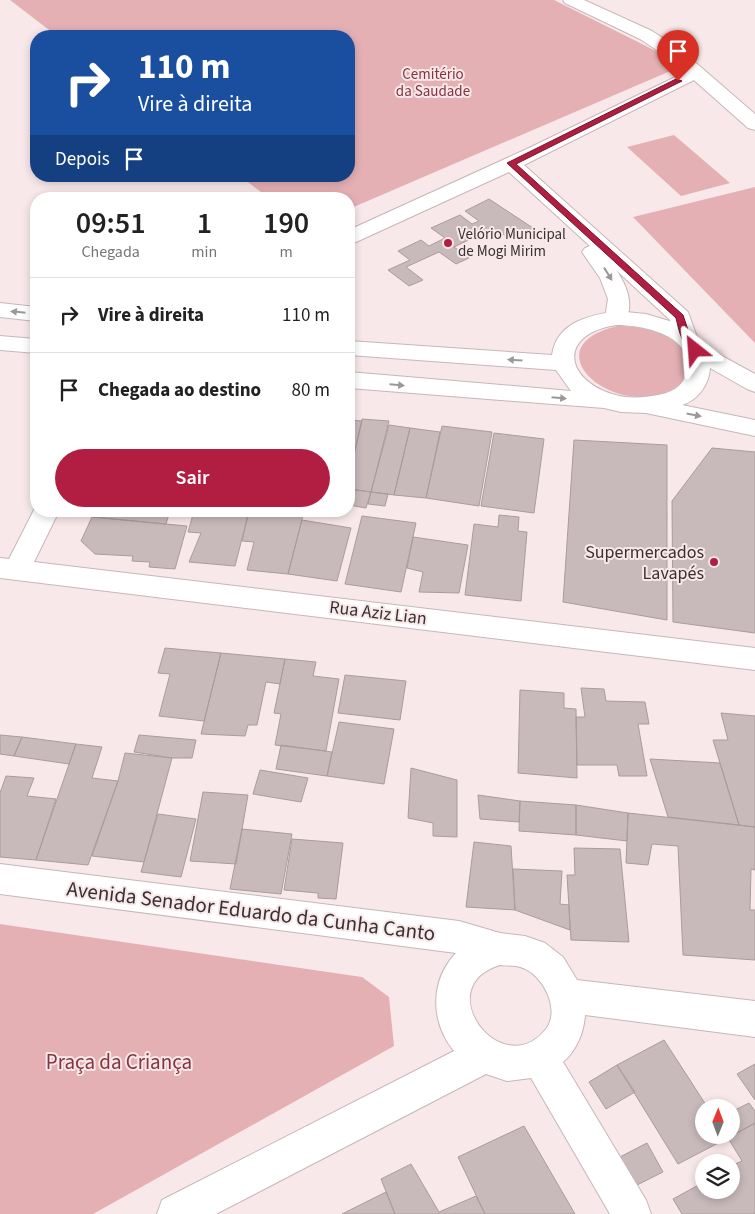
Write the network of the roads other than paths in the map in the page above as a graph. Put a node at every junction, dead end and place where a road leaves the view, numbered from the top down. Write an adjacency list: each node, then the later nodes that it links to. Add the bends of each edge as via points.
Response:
1 (571, 0): 3 (street)
2 (592, 0): 3 (street)
3 (618, 21): 4 (street, via 646,35)
4 (696, 72): 5 (street); 6 (street)
5 (755, 124)
6 (503, 167): 7 (street); 10 (street, one-way to 10, via 594,254 611,278 619,299); 12 (street, via 680,317)
7 (355, 235)
8 (0, 310): 9 (street, one-way to 8)
9 (30, 313)
10 (616, 318): 12 (street, via 637,318 658,324 676,332); 15 (street, via 589,324 569,337 563,350)
11 (0, 343): 13 (street)
12 (691, 345): 17 (street); 19 (street, via 700,365 698,380 687,393 669,402)
13 (30, 346)
14 (355, 348): 15 (street, one-way to 14)
15 (563, 363): 18 (street, via 580,386 595,396)
16 (355, 380): 18 (street, one-way to 18)
17 (755, 384)
18 (614, 402): 19 (street)
19 (646, 406): 20 (street, one-way to 20)
20 (755, 428)
21 (42, 517): 22 (street)
22 (9, 569): 23 (street, Rua Aziz Lian)
23 (755, 659)
24 (0, 879): 25 (street, Avenida Senador Eduardo da Cunha Canto, via 459,937)
25 (500, 949): 26 (street, via 519,950 539,959 558,977); 28 (street, via 471,961 459,975 452,994 455,1020 467,1041)
26 (566, 996): 27 (street); 29 (street, via 568,1014 563,1033 555,1046)
27 (755, 1019)
28 (484, 1055): 29 (street, via 520,1063); 30 (street)
29 (539, 1057): 31 (street)
30 (176, 1214)
31 (632, 1214)

